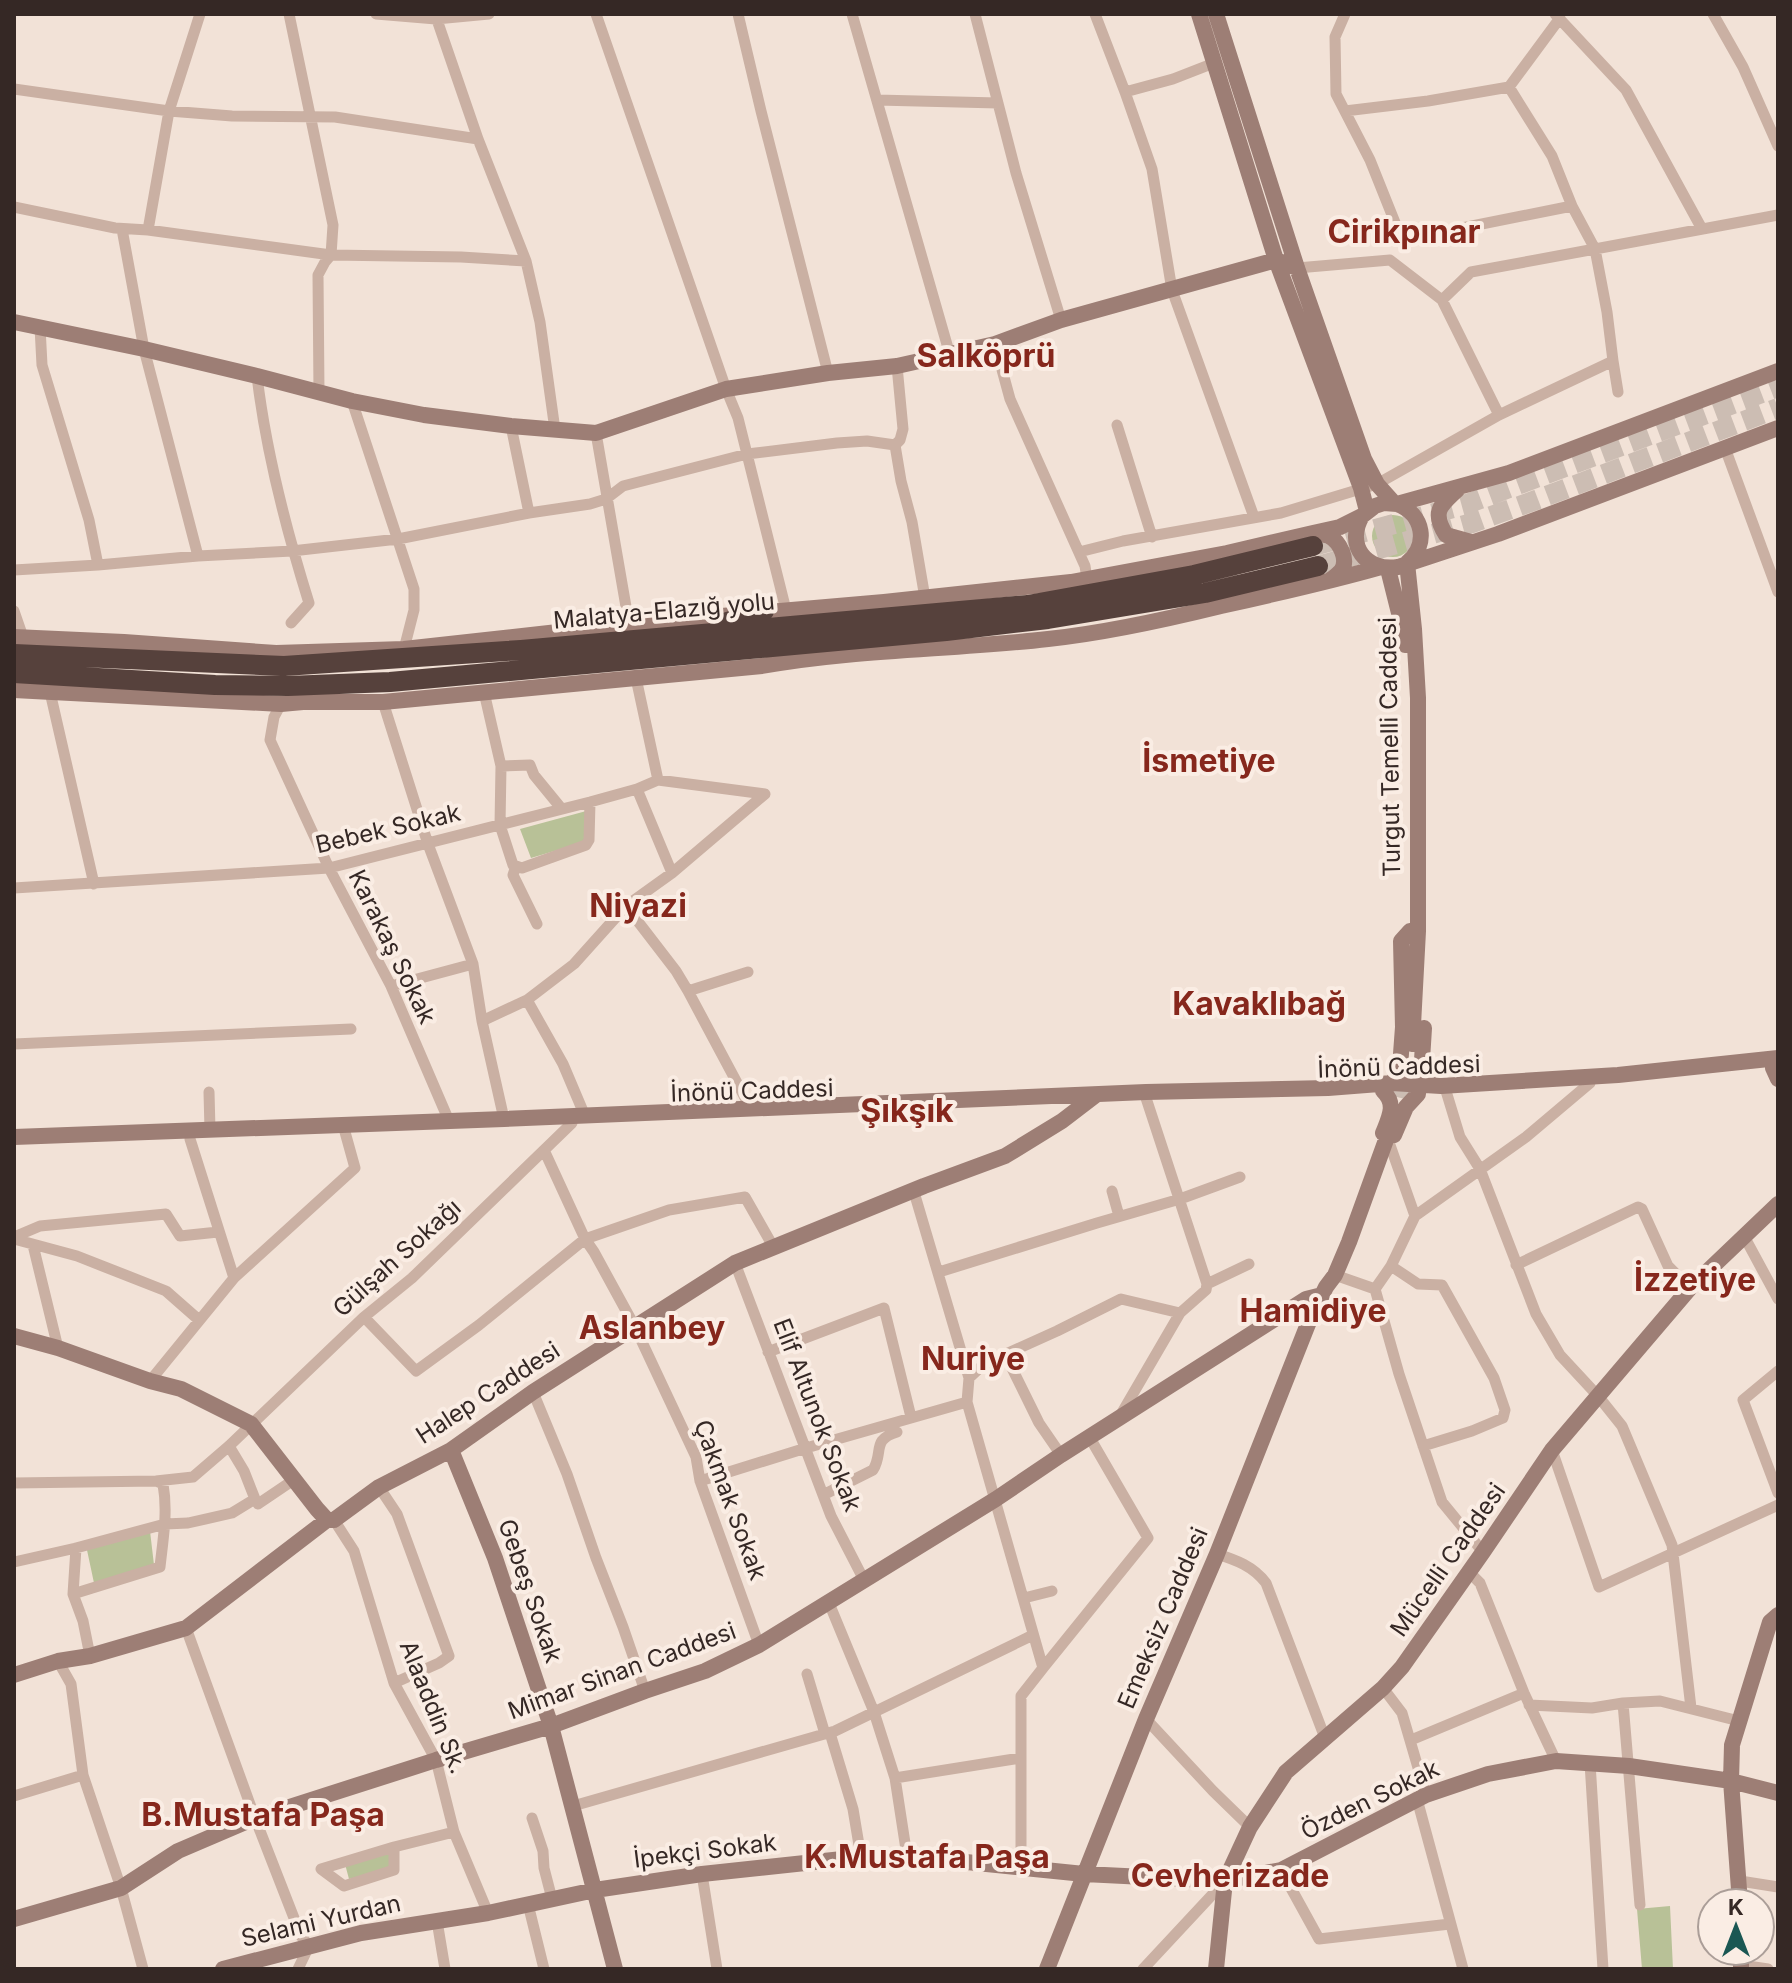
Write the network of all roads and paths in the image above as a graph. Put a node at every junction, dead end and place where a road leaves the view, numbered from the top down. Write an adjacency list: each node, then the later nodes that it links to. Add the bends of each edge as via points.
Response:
1 (200, 14): 22 (street)
2 (289, 14): 24 (street)
3 (376, 14): 14 (street)
4 (489, 14): 14 (street)
5 (596, 14): 53 (street)
6 (738, 14): 51 (street)
7 (852, 14): 20 (street)
8 (975, 14): 21 (street)
9 (1095, 14): 19 (street)
10 (1199, 14): 16 (main road)
11 (1216, 14): 39 (main road)
12 (1345, 14): 23 (street, via 1335,37 1336,94)
13 (1713, 14): 26 (street)
14 (435, 16): 25 (street)
15 (1558, 16): 17 (street); 31 (street, via 1626,90)
16 (1214, 63): 19 (street); 36 (main road)
17 (1509, 87): 23 (street); 27 (street, via 1552,156)
18 (14, 89): 22 (street)
19 (1125, 92): 40 (street, via 1152,169)
20 (877, 100): 21 (street); 47 (street)
21 (998, 103): 42 (street)
22 (169, 111): 24 (street); 32 (street)
23 (1345, 111): 33 (street)
24 (312, 118): 25 (street); 35 (street, via 333,225)
25 (478, 139): 38 (street)
26 (1778, 146)
27 (1572, 206): 33 (street); 34 (street)
28 (14, 207): 30 (street)
29 (1778, 215): 31 (street)
30 (122, 229): 32 (street); 46 (street)
31 (1702, 229): 34 (street)
32 (148, 230): 35 (street)
33 (1402, 240): 37 (street)
34 (1595, 249): 41 (street, via 1471,272); 48 (street)
35 (331, 255): 38 (street); 55 (street, via 318,275)
36 (1276, 260): 39 (main road); 40 (main road); 66 (main road, via 1351,465)
37 (1390, 260): 39 (street); 41 (street)
38 (526, 261): 61 (street)
39 (1297, 268): 66 (main road)
40 (1172, 290): 42 (main road); 72 (street)
41 (1442, 300): 57 (street)
42 (1061, 320): 45 (main road)
43 (14, 322): 44 (main road)
44 (40, 327): 46 (main road); 81 (street, via 42,365)
45 (995, 344): 47 (main road); 77 (street, via 1010,399)
46 (144, 349): 52 (main road); 78 (street)
47 (950, 355): 49 (main road)
48 (1613, 361): 54 (street); 57 (street)
49 (897, 366): 51 (main road); 63 (street, via 903,429)
50 (1778, 371): 67 (main road, via 1509,473)
51 (828, 373): 53 (main road)
52 (257, 376): 55 (main road); 76 (street)
53 (726, 389): 62 (main road); 65 (street)
54 (1618, 392)
55 (319, 393): 56 (main road)
56 (352, 401): 59 (main road); 74 (street)
57 (1499, 415): 66 (street)
58 (1117, 425): 73 (street)
59 (511, 426): 61 (main road); 70 (street)
60 (1778, 428): 64 (main road)
61 (555, 430): 62 (main road)
62 (596, 433): 68 (street)
63 (895, 445): 65 (street, via 867,441); 86 (street)
64 (1725, 448): 75 (main road); 85 (street)
65 (747, 454): 68 (street, via 623,486); 87 (street)
66 (1369, 486): 69 (main road); 71 (main road); 72 (street)
67 (1461, 486): 69 (main road); 75 (main road, via 1440,507 1437,518 1446,535)
68 (606, 499): 70 (street); 91 (street)
69 (1396, 504): 71 (main road, via 1384,503); 80 (main road, via 1413,513 1422,533 1419,549)
70 (529, 513): 74 (street)
71 (1365, 513): 79 (main road, via 1340,527); 82 (main road, via 1356,529 1356,543 1368,561)
72 (1254, 517): 73 (street)
73 (1152, 537): 77 (street)
74 (398, 539): 76 (street); 96 (street, via 414,589)
75 (1472, 542): 80 (main road)
76 (292, 551): 78 (street); 90 (street, via 309,603)
77 (1079, 552): 84 (street)
78 (198, 556): 81 (street)
79 (1318, 557): 82 (main road); 84 (main road, via 1227,553); 92 (highway, Malatya-Elazığ yolu, via 1028,605); 95 (highway, via 1205,593 1061,617); 99 (main road, via 1157,621 1089,634)
80 (1407, 563): 82 (main road); 122 (main road, Turgut Temelli Caddesi, via 1418,698)
81 (98, 565): 83 (street)
82 (1384, 568): 122 (main road, Turgut Temelli Caddesi, via 1404,633)
83 (14, 570)
84 (1087, 579): 86 (main road)
85 (1777, 586)
86 (925, 598): 87 (main road)
87 (786, 610): 89 (main road)
88 (14, 611): 94 (street)
89 (764, 611): 91 (main road); 92 (highway)
90 (291, 623)
91 (629, 624): 96 (main road)
92 (677, 637): 97 (highway, Malatya-Elazığ yolu, via 333,664)
93 (124, 642): 94 (main road); 96 (main road, via 276,653); 97 (main road)
94 (17, 643): 97 (highway, Malatya-Elazığ yolu)
95 (763, 648): 99 (main road, via 747,658 684,666); 101 (highway, via 390,682 288,686)
96 (404, 649)
97 (217, 663)
98 (14, 673): 101 (highway)
99 (671, 675): 100 (main road)
100 (636, 678): 104 (main road); 109 (street)
101 (155, 681): 105 (main road)
102 (14, 690): 103 (main road)
103 (50, 692): 105 (main road); 118 (street)
104 (484, 692): 106 (main road); 108 (street)
105 (224, 700): 107 (main road)
106 (383, 702): 107 (main road); 114 (street)
107 (281, 704): 116 (street, Karakaş Sokak, via 270,740)
108 (501, 766): 112 (street, via 530,765); 113 (street)
109 (658, 780): 110 (street, Bebek Sokak); 117 (street, via 765,794)
110 (637, 789): 111 (street, Bebek Sokak); 117 (street)
111 (590, 802): 112 (street, Bebek Sokak); 115 (street, via 586,845)
112 (561, 808): 113 (street, Bebek Sokak)
113 (500, 825): 114 (street, Bebek Sokak); 115 (street)
114 (428, 844): 116 (street, Bebek Sokak); 123 (street)
115 (516, 866): 121 (street, via 513,875)
116 (329, 868): 118 (street, Bebek Sokak); 125 (street, Karakaş Sokak)
117 (672, 873): 120 (street)
118 (94, 884): 119 (street, Bebek Sokak)
119 (14, 888)
120 (626, 906): 126 (street); 127 (street, via 574,964)
121 (537, 924)
122 (1414, 931): 122 (main road, Turgut Temelli Caddesi, via 1412,1044); 132 (main road, Turgut Temelli Caddesi, via 1401,941); 133 (main road, Turgut Temelli Caddesi, via 1428,941)
123 (473, 964): 125 (street); 128 (street)
124 (748, 972): 126 (street)
125 (391, 986): 143 (street, Karakaş Sokak)
126 (688, 991): 140 (street)
127 (527, 1000): 128 (street); 142 (street, via 563,1064)
128 (482, 1021): 141 (street)
129 (351, 1029): 130 (street)
130 (14, 1044)
131 (1776, 1066): 134 (main road, İnönü Caddesi); 136 (main road)
132 (1400, 1067): 133 (main road); 135 (main road, Turgut Temelli Caddesi)
133 (1422, 1067): 136 (main road)
134 (1590, 1083): 136 (main road, İnönü Caddesi); 152 (street)
135 (1387, 1087): 136 (main road, İnönü Caddesi); 138 (main road, İnönü Caddesi); 139 (main road, İnönü Caddesi); 144 (main road)
136 (1432, 1090): 144 (main road, Emeksiz Caddesi); 152 (street)
137 (209, 1092): 145 (street)
138 (1146, 1098): 139 (main road, İnönü Caddesi); 156 (street)
139 (1091, 1099): 140 (main road, İnönü Caddesi); 142 (main road, İnönü Caddesi); 155 (main road, Halep Caddesi, via 1005,1156)
140 (751, 1109): 142 (main road, İnönü Caddesi)
141 (504, 1119): 142 (main road, İnönü Caddesi); 143 (main road, İnönü Caddesi)
142 (578, 1119): 146 (main road, İnönü Caddesi); 151 (street, Gülşah Sokağı)
143 (449, 1121): 145 (main road, İnönü Caddesi)
144 (1393, 1123): 150 (main road, Emeksiz Caddesi); 173 (main road, Emeksiz Caddesi, via 1331,1263)
145 (210, 1130): 147 (main road, İnönü Caddesi)
146 (345, 1132): 148 (main road, İnönü Caddesi); 171 (street, via 355,1168)
147 (14, 1137)
148 (190, 1139): 149 (main road, İnönü Caddesi); 160 (street)
149 (14, 1143)
150 (1390, 1145): 159 (street); 173 (main road, Emeksiz Caddesi, via 1346,1260)
151 (544, 1150): 163 (street, Çakmak Sokak); 178 (street, Gülşah Sokağı, via 412,1278)
152 (1480, 1169): 159 (street); 168 (street)
153 (1240, 1177): 156 (street)
154 (1112, 1191): 158 (street)
155 (914, 1192): 165 (main road, Halep Caddesi); 170 (street)
156 (1180, 1199): 158 (street); 172 (street)
157 (1778, 1204): 161 (main road, Mücelli Caddesi)
158 (1119, 1216): 170 (street)
159 (1415, 1216): 169 (street)
160 (218, 1232): 162 (street, via 180,1236 166,1214 40,1226); 171 (street)
161 (1744, 1236): 174 (main road, Mücelli Caddesi); 176 (street)
162 (14, 1238): 164 (street)
163 (585, 1239): 165 (street, via 669,1210 745,1197); 178 (street, via 416,1371); 180 (street, Çakmak Sokak)
164 (33, 1245): 179 (street, via 166,1291); 182 (street)
165 (774, 1248): 166 (main road, Halep Caddesi)
166 (735, 1263): 180 (main road, Halep Caddesi); 183 (street, Elif Altunok Sokak)
167 (1249, 1264): 172 (street)
168 (1516, 1265): 174 (street, via 1638,1207 1668,1266); 189 (street, via 1560,1355)
169 (1391, 1266): 175 (street); 197 (street, via 1418,1284 1442,1285 1494,1378 1505,1410 1503,1418)
170 (939, 1272): 186 (street)
171 (234, 1278): 179 (street)
172 (1207, 1284): 177 (street)
173 (1328, 1286): 175 (street); 192 (main road, Mimar Sinan Caddesi); 216 (main road, Emeksiz Caddesi)
174 (1690, 1288): 189 (main road, Mücelli Caddesi)
175 (1375, 1289): 197 (street)
176 (1778, 1299)
177 (1180, 1313): 184 (street, via 1121,1299); 192 (street)
178 (364, 1317): 193 (street, Gülşah Sokağı)
179 (199, 1320): 187 (street)
180 (635, 1327): 188 (main road, Halep Caddesi); 204 (street, Çakmak Sokak, via 696,1457)
181 (14, 1336): 182 (main road)
182 (58, 1348): 187 (main road)
183 (768, 1352): 191 (street, via 884,1308); 198 (street, Elif Altunok Sokak)
184 (1005, 1354): 186 (street); 201 (street)
185 (1778, 1371): 207 (street, via 1743,1400)
186 (969, 1378): 190 (street)
187 (150, 1381): 193 (main road, via 181,1389)
188 (533, 1392): 199 (main road, Halep Caddesi); 236 (street)
189 (1598, 1396): 200 (main road, Mücelli Caddesi); 217 (street, via 1622,1426)
190 (967, 1402): 191 (street); 210 (street)
191 (911, 1417): 198 (street)
192 (1117, 1421): 195 (main road, Mimar Sinan Caddesi)
193 (251, 1424): 196 (street, Gülşah Sokağı); 202 (main road)
194 (897, 1432): 208 (street, via 884,1437 873,1470)
195 (1090, 1438): 201 (main road, Mimar Sinan Caddesi); 231 (street, via 1148,1538)
196 (229, 1446): 203 (street, Gülşah Sokağı, via 193,1477); 209 (street)
197 (1423, 1446): 215 (street, via 1442,1502)
198 (806, 1448): 204 (street); 208 (street, Elif Altunok Sokak)
199 (451, 1450): 206 (main road, Halep Caddesi); 244 (main road, Gebeş Sokak, via 495,1558)
200 (1552, 1450): 215 (main road, Mücelli Caddesi); 217 (street, via 1599,1587)
201 (1061, 1455): 210 (main road, Mimar Sinan Caddesi)
202 (295, 1479): 209 (street, via 258,1504); 212 (main road)
203 (156, 1481): 205 (street, Gülşah Sokağı); 213 (street, via 163,1484)
204 (700, 1481): 228 (street, Çakmak Sokak)
205 (14, 1483)
206 (379, 1487): 212 (main road, Halep Caddesi); 234 (street, via 397,1514 449,1656)
207 (1778, 1493)
208 (823, 1495): 220 (street, Elif Altunok Sokak)
209 (255, 1499): 213 (street, via 232,1513)
210 (996, 1499): 220 (main road, Mimar Sinan Caddesi); 223 (street)
211 (1778, 1505): 217 (street)
212 (331, 1520): 226 (main road, Halep Caddesi); 234 (street, Alaaddin Sk., via 354,1551)
213 (165, 1524): 214 (street); 222 (street, via 160,1567)
214 (76, 1548): 218 (street); 222 (street)
215 (1483, 1552): 219 (main road, Mücelli Caddesi)
216 (1217, 1554): 242 (main road, Emeksiz Caddesi); 246 (street, via 1238,1561 1266,1583)
217 (1673, 1554): 240 (street)
218 (14, 1562)
219 (1469, 1572): 235 (main road, Mücelli Caddesi); 237 (street, via 1480,1583)
220 (864, 1580): 224 (main road, Mimar Sinan Caddesi)
221 (1052, 1591): 223 (street)
222 (73, 1594): 229 (street)
223 (1024, 1598): 227 (street)
224 (829, 1603): 228 (main road, Mimar Sinan Caddesi); 241 (street)
225 (1778, 1615): 243 (main road, via 1770,1622)
226 (186, 1628): 229 (main road); 260 (street)
227 (1033, 1635): 231 (street); 241 (street)
228 (759, 1645): 236 (main road, Mimar Sinan Caddesi)
229 (90, 1656): 230 (main road)
230 (58, 1661): 233 (main road); 253 (street, via 71,1684)
231 (1043, 1668): 248 (street, via 1021,1696)
232 (807, 1674): 245 (street)
233 (14, 1675)
234 (394, 1683): 249 (street, Alaaddin Sk.)
235 (1383, 1688): 246 (main road, Mücelli Caddesi); 247 (street, via 1402,1713)
236 (645, 1691): 244 (main road, Mimar Sinan Caddesi)
237 (1524, 1693): 239 (street); 247 (street)
238 (1623, 1703): 239 (street, via 1592,1708); 240 (street, via 1660,1701); 252 (street)
239 (1529, 1705): 250 (street)
240 (1691, 1708): 243 (street)
241 (874, 1712): 245 (street); 254 (street)
242 (1146, 1719): 262 (street); 270 (main road, Emeksiz Caddesi)
243 (1739, 1721): 255 (main road)
244 (551, 1726): 249 (main road, Mimar Sinan Caddesi); 259 (main road, Gebeş Sokak)
245 (828, 1734): 259 (street); 266 (street, via 853,1809)
246 (1325, 1738): 262 (main road, Mücelli Caddesi, via 1286,1772)
247 (1411, 1740): 258 (street)
248 (1020, 1758): 254 (street); 267 (street)
249 (436, 1760): 260 (main road, Mimar Sinan Caddesi); 263 (street, Alaaddin Sk.)
250 (1556, 1761): 251 (main road, Özden Sokak); 258 (main road, Özden Sokak, via 1488,1774)
251 (1590, 1763): 252 (main road, Özden Sokak); 296 (street)
252 (1629, 1766): 255 (main road, Özden Sokak); 279 (street)
253 (83, 1775): 257 (street); 275 (street)
254 (895, 1778): 265 (street)
255 (1731, 1781): 256 (main road, Özden Sokak); 272 (main road)
256 (1778, 1793)
257 (14, 1796)
258 (1422, 1797): 268 (main road, Özden Sokak); 283 (street)
259 (573, 1806): 276 (main road, Gebeş Sokak)
260 (255, 1818): 275 (main road, Mimar Sinan Caddesi, via 178,1851); 284 (street)
261 (532, 1818): 277 (street)
262 (1250, 1827): 271 (main road, Mücelli Caddesi)
263 (454, 1832): 264 (street); 280 (street, Alaaddin Sk.)
264 (394, 1847): 264 (street, via 394,1870 344,1886 321,1869)
265 (907, 1856): 266 (main road, İpekçi Sokak); 267 (main road, İpekçi Sokak)
266 (861, 1857): 269 (main road, İpekçi Sokak)
267 (1021, 1867): 270 (main road, İpekçi Sokak)
268 (1281, 1870): 271 (main road, Özden Sokak); 283 (street, via 1319,1939)
269 (702, 1874): 276 (main road, İpekçi Sokak); 291 (street)
270 (1084, 1874): 271 (main road, Özden Sokak); 292 (main road, Emeksiz Caddesi)
271 (1225, 1881): 293 (street); 294 (main road, Mücelli Caddesi)
272 (1740, 1881): 273 (main road); 274 (street)
273 (1740, 1887)
274 (1778, 1887)
275 (121, 1888): 281 (main road, Mimar Sinan Caddesi); 285 (street)
276 (595, 1890): 277 (main road, İpekçi Sokak); 290 (main road, Gebeş Sokak)
277 (552, 1899): 278 (main road, İpekçi Sokak)
278 (528, 1904): 280 (main road, İpekçi Sokak); 289 (street)
279 (1640, 1905)
280 (488, 1913): 282 (main road, İpekçi Sokak)
281 (14, 1919)
282 (434, 1921): 284 (main road, Selami Yurdan); 288 (street)
283 (1450, 1924): 295 (street)
284 (309, 1946): 286 (main road, Selami Yurdan); 287 (street)
285 (143, 1969)
286 (223, 1969)
287 (298, 1969)
288 (445, 1969)
289 (544, 1969)
290 (615, 1969)
291 (717, 1969)
292 (1047, 1969)
293 (1143, 1969)
294 (1216, 1969)
295 (1463, 1969)
296 (1603, 1969)

